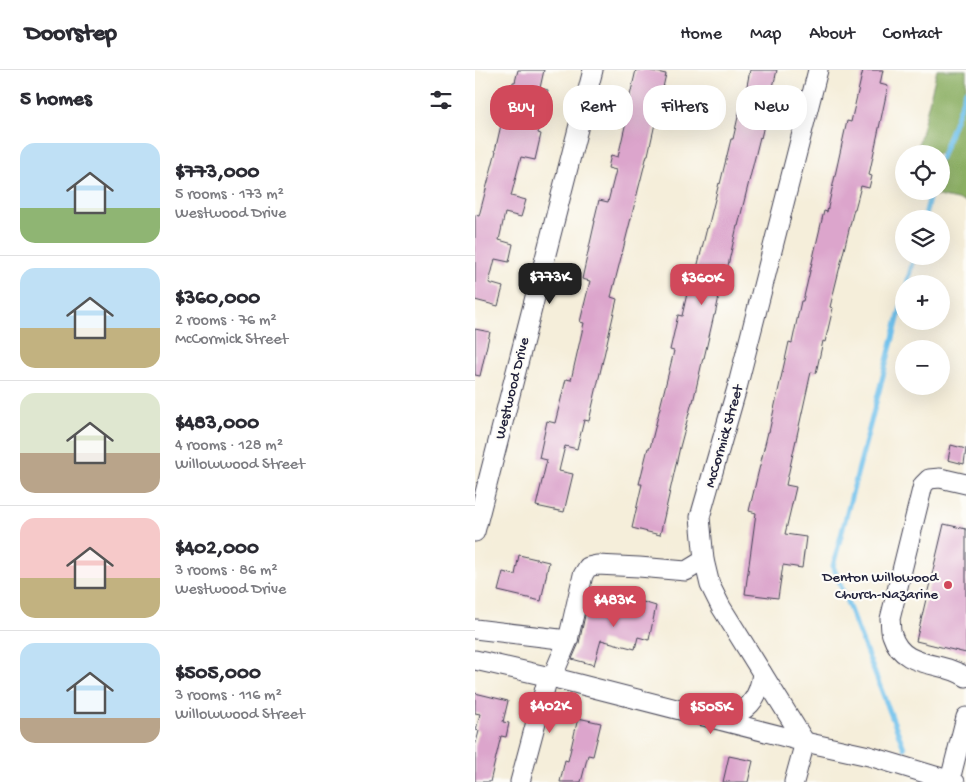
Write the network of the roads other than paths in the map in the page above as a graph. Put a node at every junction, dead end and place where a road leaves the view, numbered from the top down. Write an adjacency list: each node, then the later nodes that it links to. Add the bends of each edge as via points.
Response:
1 (593, 70): 4 (street, Westwood Drive)
2 (818, 70): 5 (street, McCormick Street, via 737,388 700,517)
3 (966, 484): 10 (street, via 940,478 929,479 923,486 890,620 891,634 905,655 955,670)
4 (475, 532)
5 (704, 560): 7 (street, via 686,571 630,566 588,567 583,575); 9 (street, McCormick Street, via 710,585 721,607)
6 (475, 629): 7 (street)
7 (568, 640): 11 (street)
8 (475, 660): 11 (street)
9 (762, 673): 13 (street, via 759,691 749,706 741,713); 14 (street, McCormick Street)
10 (966, 677)
11 (553, 678): 13 (street); 16 (street)
12 (966, 717): 15 (street)
13 (721, 720): 14 (street)
14 (805, 742): 15 (street, via 869,756); 17 (street)
15 (953, 781)
16 (520, 782)
17 (794, 782)

